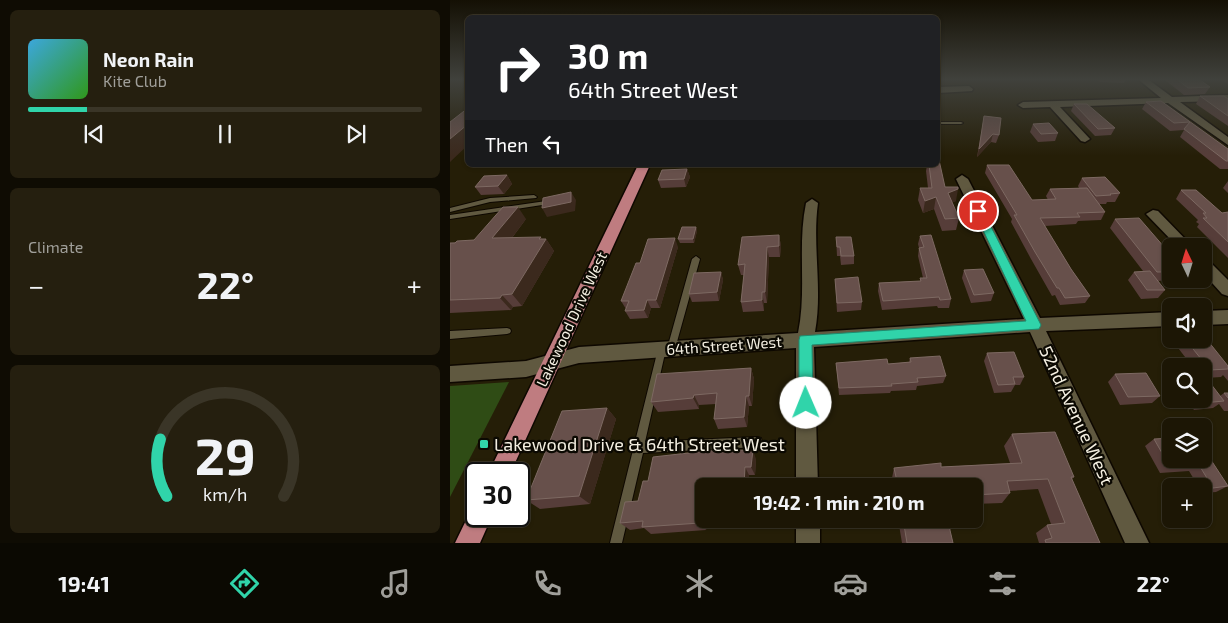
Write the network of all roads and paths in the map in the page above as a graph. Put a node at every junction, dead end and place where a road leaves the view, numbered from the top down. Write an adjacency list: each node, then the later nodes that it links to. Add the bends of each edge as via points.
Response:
1 (1054, 105): 5 (street)
2 (1177, 105): 6 (street)
3 (940, 123): 4 (lane)
4 (961, 123)
5 (1085, 139)
6 (1228, 142)
7 (643, 167): 27 (main road, Lakewood Drive West)
8 (962, 179): 22 (street, 52nd Avenue West)
9 (534, 197): 12 (lane, via 490,200)
10 (560, 201): 14 (lane)
11 (812, 204): 25 (street, via 807,224 810,322)
12 (450, 210)
13 (1153, 214): 15 (street)
14 (450, 217)
15 (1177, 238)
16 (696, 259): 26 (lane)
17 (1212, 273): 18 (street)
18 (1228, 290)
19 (1228, 317): 20 (street)
20 (1212, 318)
21 (1162, 320): 22 (street, 64th Street West)
22 (1035, 325): 25 (street, 64th Street West); 38 (street, 52nd Avenue West)
23 (507, 331): 24 (lane)
24 (450, 335)
25 (805, 340): 26 (street, 64th Street West); 32 (street)
26 (667, 349): 27 (street, 64th Street West, via 580,355); 30 (lane)
27 (551, 362): 28 (street, 64th Street West, via 526,369); 31 (main road, Lakewood Drive West)
28 (450, 374)
29 (757, 442): 30 (lane)
30 (638, 448): 36 (lane)
31 (505, 462)
32 (807, 478)
33 (475, 527): 35 (main road)
34 (808, 528): 37 (street)
35 (467, 543)
36 (616, 543)
37 (808, 543)
38 (1137, 543)

